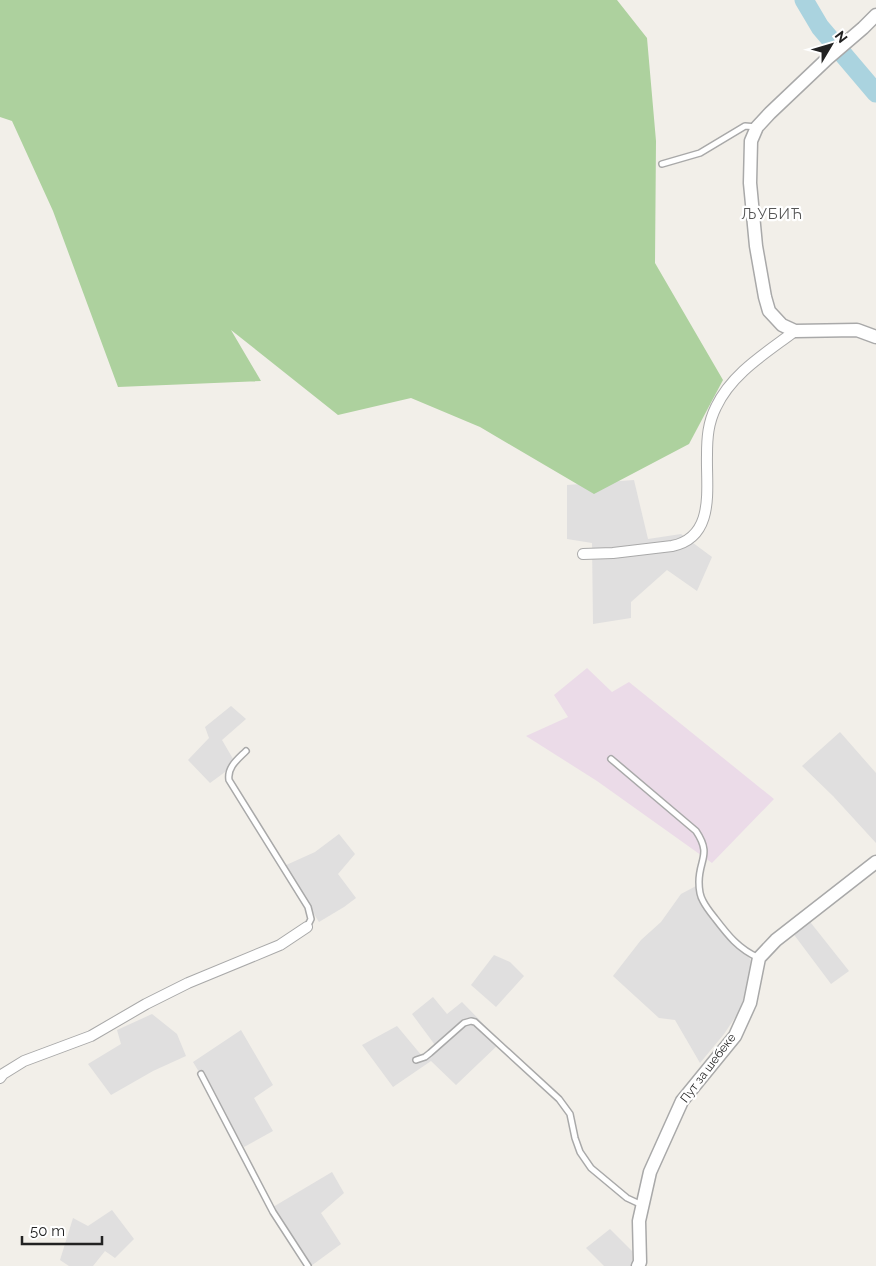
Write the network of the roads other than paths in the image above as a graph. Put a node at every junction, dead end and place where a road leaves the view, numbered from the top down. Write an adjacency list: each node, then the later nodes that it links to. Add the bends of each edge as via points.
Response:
1 (876, 15): 2 (street)
2 (758, 127): 3 (lane, via 745,126 700,152); 4 (street, via 751,141 750,183 765,297 770,311 782,325)
3 (662, 164)
4 (795, 331): 5 (street, via 857,330); 6 (street, via 750,364 717,404 709,425 706,512 696,533 685,542 672,546)
5 (876, 337)
6 (583, 554)
7 (246, 750): 10 (lane, via 231,767 229,780 308,907 311,919)
8 (610, 759): 11 (lane, via 696,831 705,853 699,877 702,901 732,940)
9 (876, 862): 11 (street, via 776,940)
10 (307, 927): 14 (street, via 280,945 188,983 91,1036 24,1061)
11 (759, 958): 15 (street, Пут за шебеке, via 750,1003 735,1036 682,1102 650,1172)
12 (416, 1060): 15 (lane, via 425,1057 464,1023 475,1022 559,1099 570,1114 580,1152 591,1168 627,1198)
13 (202, 1074): 16 (lane, via 273,1212)
14 (0, 1078)
15 (643, 1206): 17 (street, Пут за шебеке, via 639,1221)
16 (308, 1266)
17 (638, 1266)

